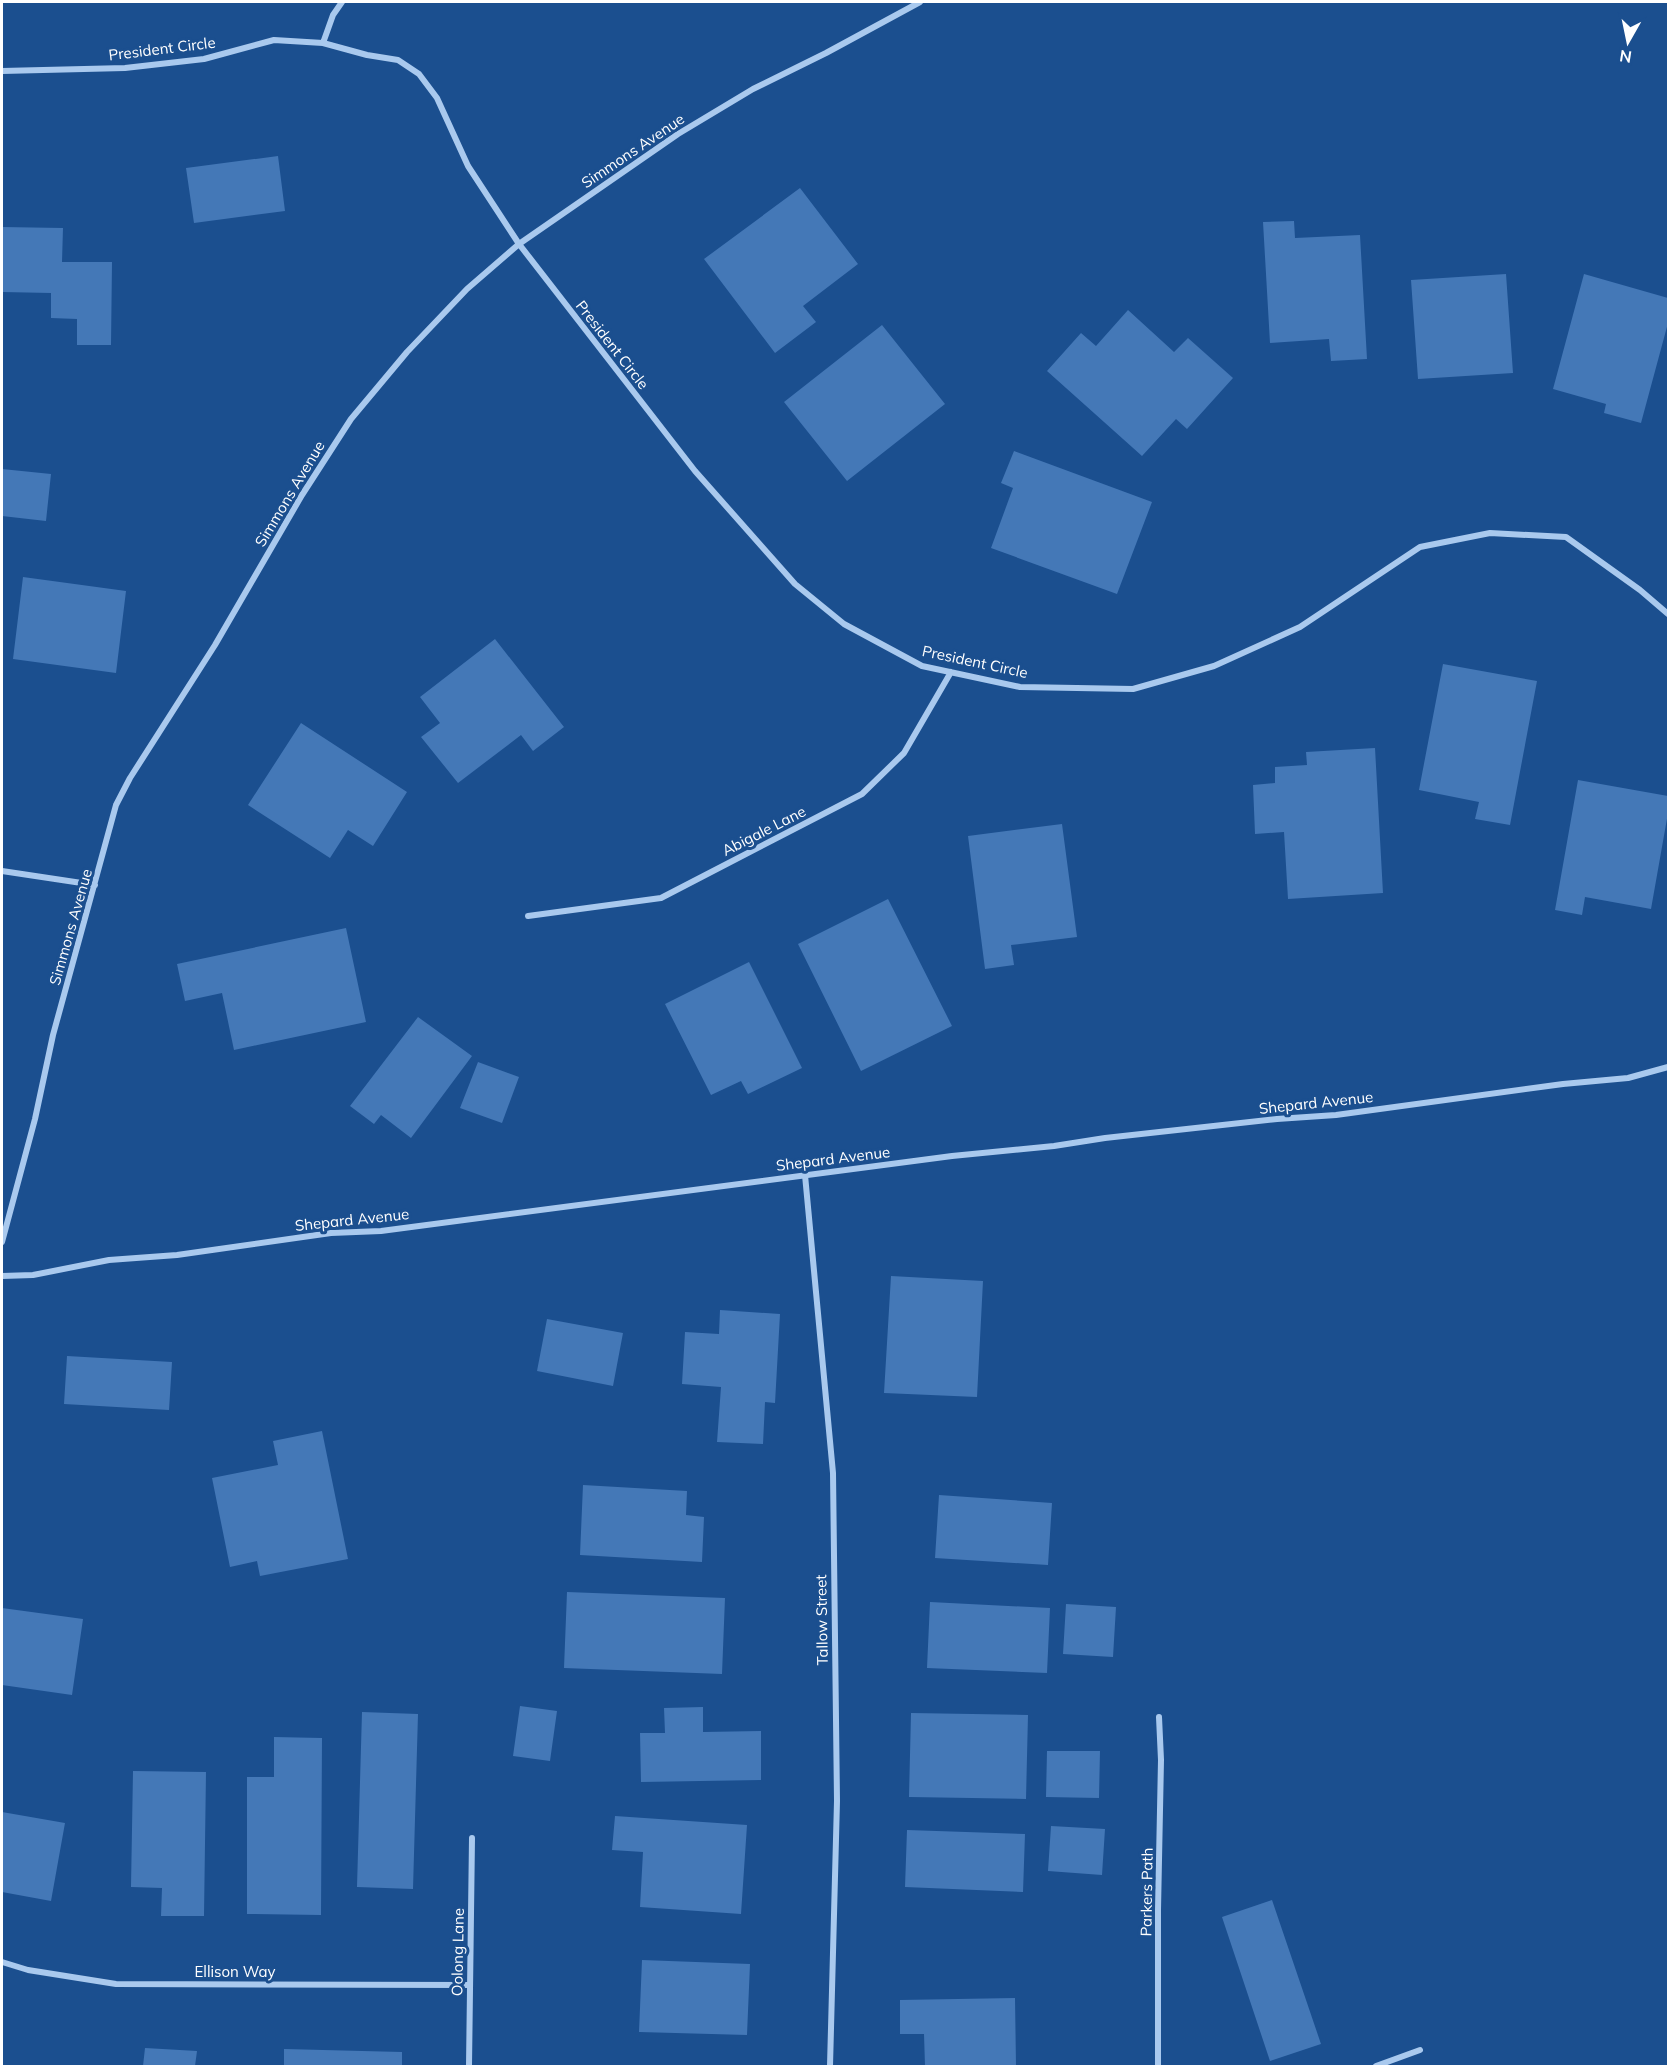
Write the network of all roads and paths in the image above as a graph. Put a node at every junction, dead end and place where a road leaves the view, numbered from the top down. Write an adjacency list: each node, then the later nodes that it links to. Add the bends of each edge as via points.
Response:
1 (342, 2): 3 (street)
2 (920, 2): 5 (street, Simmons Avenue, via 687,128)
3 (323, 43): 4 (street, President Circle, via 274,40 204,59 125,68); 5 (street, President Circle, via 398,60 418,74 437,99 468,166)
4 (2, 71)
5 (519, 244): 7 (street, President Circle, via 695,471 795,584 844,624 922,666); 9 (street, Simmons Avenue, via 467,289 351,419 130,778 116,805)
6 (1668, 614): 7 (street, President Circle, via 1566,537 1490,533 1420,547 1300,627 1214,666 1133,689 1020,687)
7 (951, 672): 10 (street, Abigale Lane, via 904,753 862,794 661,898)
8 (2, 871): 9 (street)
9 (95, 885): 13 (street, Simmons Avenue)
10 (528, 916)
11 (1668, 1067): 12 (street, Shepard Avenue, via 1628,1078)
12 (805, 1175): 14 (street, Shepard Avenue); 21 (street, Tallow Street, via 833,1473 837,1801)
13 (2, 1242)
14 (2, 1276)
15 (1159, 1718): 22 (street, Parkers Path)
16 (472, 1838): 18 (street, Oolong Lane)
17 (2, 1962): 18 (street, Ellison Way, via 116,1984)
18 (470, 1985): 20 (street, Oolong Lane)
19 (1420, 2050): 23 (street)
20 (469, 2067)
21 (830, 2067)
22 (1158, 2067)
23 (1376, 2067)

